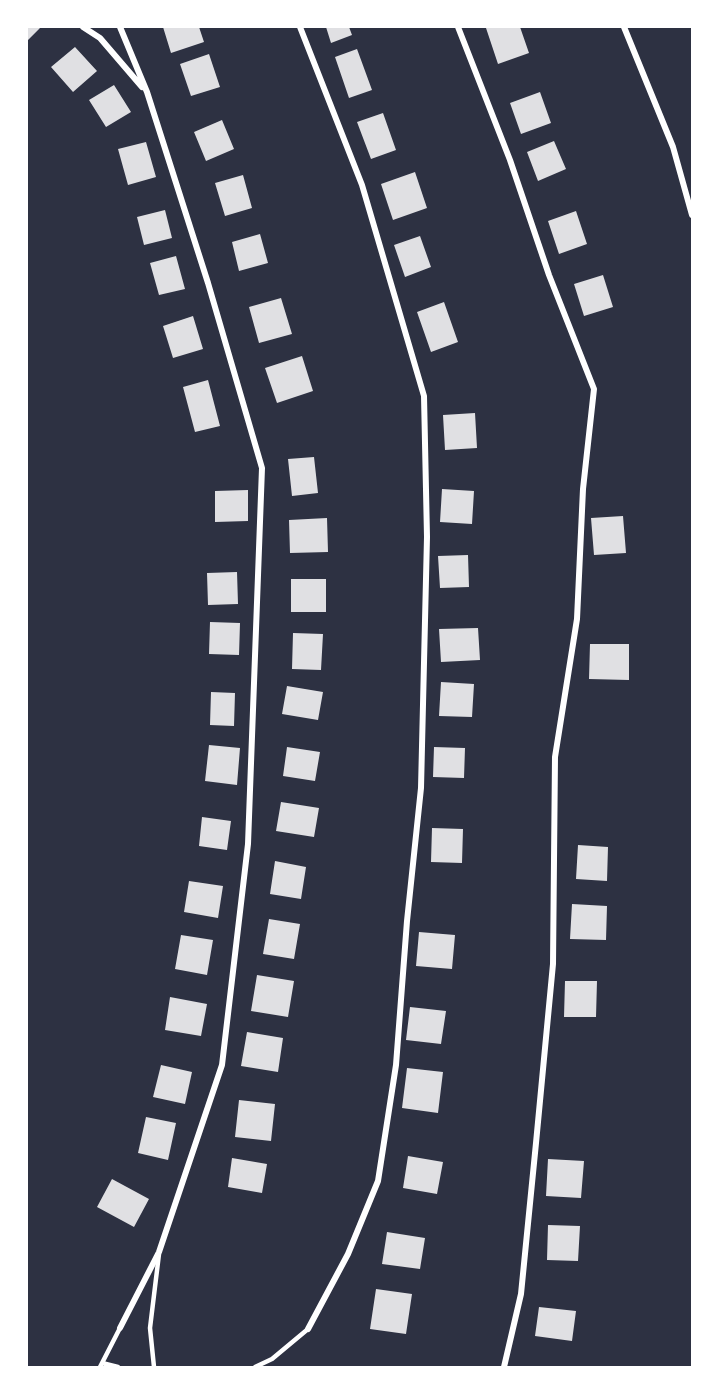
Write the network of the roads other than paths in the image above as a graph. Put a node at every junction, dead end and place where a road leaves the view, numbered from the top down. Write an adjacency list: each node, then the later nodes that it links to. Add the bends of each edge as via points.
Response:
1 (83, 27): 6 (street, via 100,38)
2 (120, 27): 6 (street)
3 (300, 27): 10 (street, via 362,185 424,396 427,537 421,788 394,1077 378,1181 348,1254)
4 (458, 27): 15 (street, via 594,389 583,489 578,620 555,758 553,964 537,1143 520,1294)
5 (624, 27): 7 (street, via 673,147)
6 (147, 92): 8 (street, via 262,468 248,844 222,1065)
7 (692, 215)
8 (159, 1252): 9 (street); 13 (lane, via 150,1328)
9 (120, 1328): 11 (lane)
10 (308, 1329): 14 (lane, via 272,1359)
11 (101, 1365): 12 (lane)
12 (118, 1367)
13 (154, 1367)
14 (255, 1367)
15 (504, 1367)

